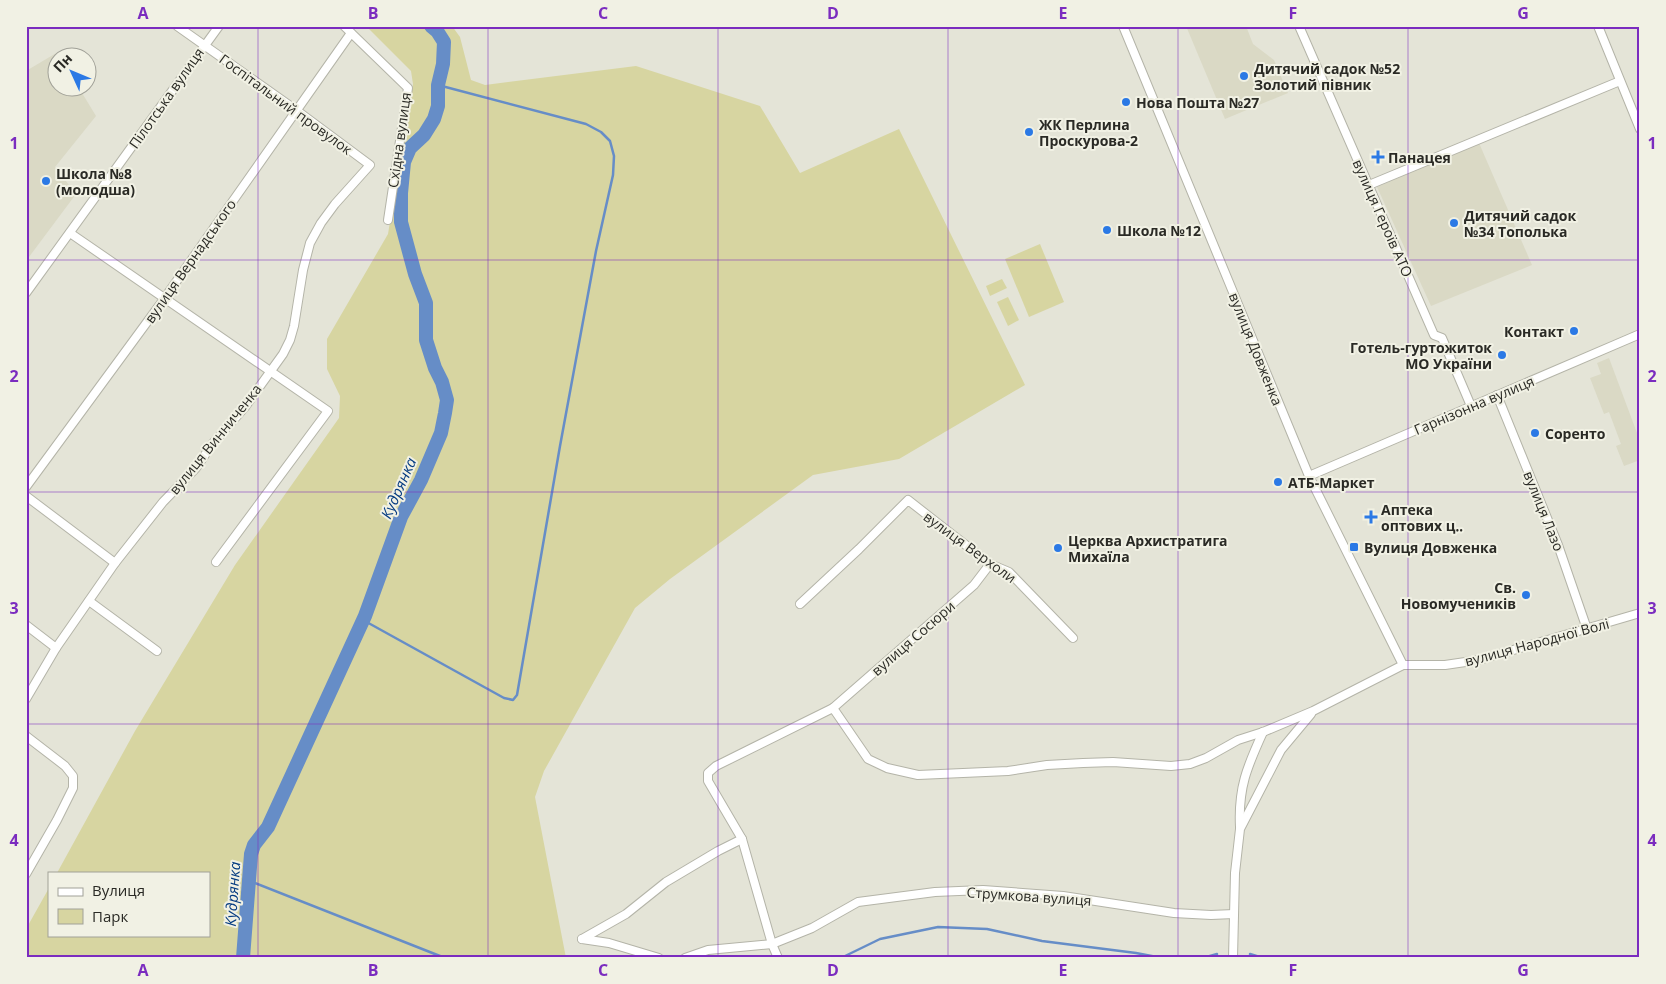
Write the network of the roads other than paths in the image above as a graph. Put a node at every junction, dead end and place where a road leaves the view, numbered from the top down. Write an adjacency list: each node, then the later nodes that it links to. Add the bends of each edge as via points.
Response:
1 (177, 26): 8 (street, Госпітальний провулок)
2 (219, 26): 8 (street, Пілотська вулиця)
3 (344, 26): 7 (street, Східна вулиця)
4 (1123, 26): 22 (street, вулиця Довженка)
5 (1299, 26): 13 (street, вулиця Героїв АТО)
6 (1598, 26): 9 (street)
7 (351, 33): 10 (street, вулиця Вернадського); 14 (street, Східна вулиця, via 408,88)
8 (204, 45): 10 (street, Госпітальний провулок); 15 (street, Пілотська вулиця)
9 (1620, 80): 11 (street); 13 (street)
10 (296, 110): 12 (street, Госпітальний провулок); 17 (street, вулиця Вернадського)
11 (1640, 129)
12 (370, 165): 19 (street, вулиця Винниченка, via 335,204 310,243 290,340)
13 (1368, 185): 21 (street, вулиця Героїв АТО, via 1434,334 1442,338)
14 (388, 220)
15 (70, 233): 16 (street, Пілотська вулиця); 17 (street)
16 (26, 293)
17 (164, 299): 19 (street); 23 (street, вулиця Вернадського)
18 (1640, 334): 20 (street, Гарнізонна вулиця)
19 (270, 371): 25 (street, via 328,411); 26 (street, вулиця Винниченка, via 196,468 163,502)
20 (1497, 395): 21 (street, Гарнізонна вулиця); 32 (street, вулиця Лазо, via 1558,545)
21 (1471, 406): 22 (street, Гарнізонна вулиця)
22 (1309, 476): 36 (street, вулиця Довженка)
23 (26, 487)
24 (26, 496): 26 (street)
25 (216, 562)
26 (115, 563): 28 (street, вулиця Винниченка)
27 (990, 564): 29 (street, вулиця Верхоли, via 908,500); 33 (street, вулиця Верхоли, via 1009,572); 38 (street, вулиця Сосюри, via 974,585)
28 (89, 600): 34 (street, вулиця Винниченка); 35 (street)
29 (800, 604)
30 (1640, 613): 32 (street, вулиця Народної Волі)
31 (26, 625): 34 (street)
32 (1587, 629): 36 (street, вулиця Народної Волі, via 1480,660 1445,665)
33 (1073, 638)
34 (56, 648): 37 (street, вулиця Винниченка)
35 (157, 651)
36 (1403, 665): 39 (street)
37 (26, 699)
38 (834, 708): 40 (street, via 868,759 887,768 918,775 1008,771 1083,763 1190,764); 43 (street, вулиця Сосюри, via 716,766 708,773 708,781)
39 (1313, 711): 40 (street); 42 (street, via 1281,750)
40 (1262, 732): 42 (street, via 1241,786)
41 (26, 736): 44 (street, via 65,766 73,776 73,788)
42 (1240, 829): 45 (street)
43 (742, 839): 46 (street); 47 (street, via 666,882 626,914 582,939 609,943)
44 (26, 874)
45 (1234, 914): 46 (street, Струмкова вулиця, via 1174,912 1063,896 992,890 935,892 858,902 812,928); 50 (street)
46 (772, 944): 48 (street, Струмкова вулиця, via 708,950); 49 (street)
47 (659, 958)
48 (685, 958)
49 (778, 958)
50 (1233, 958)

